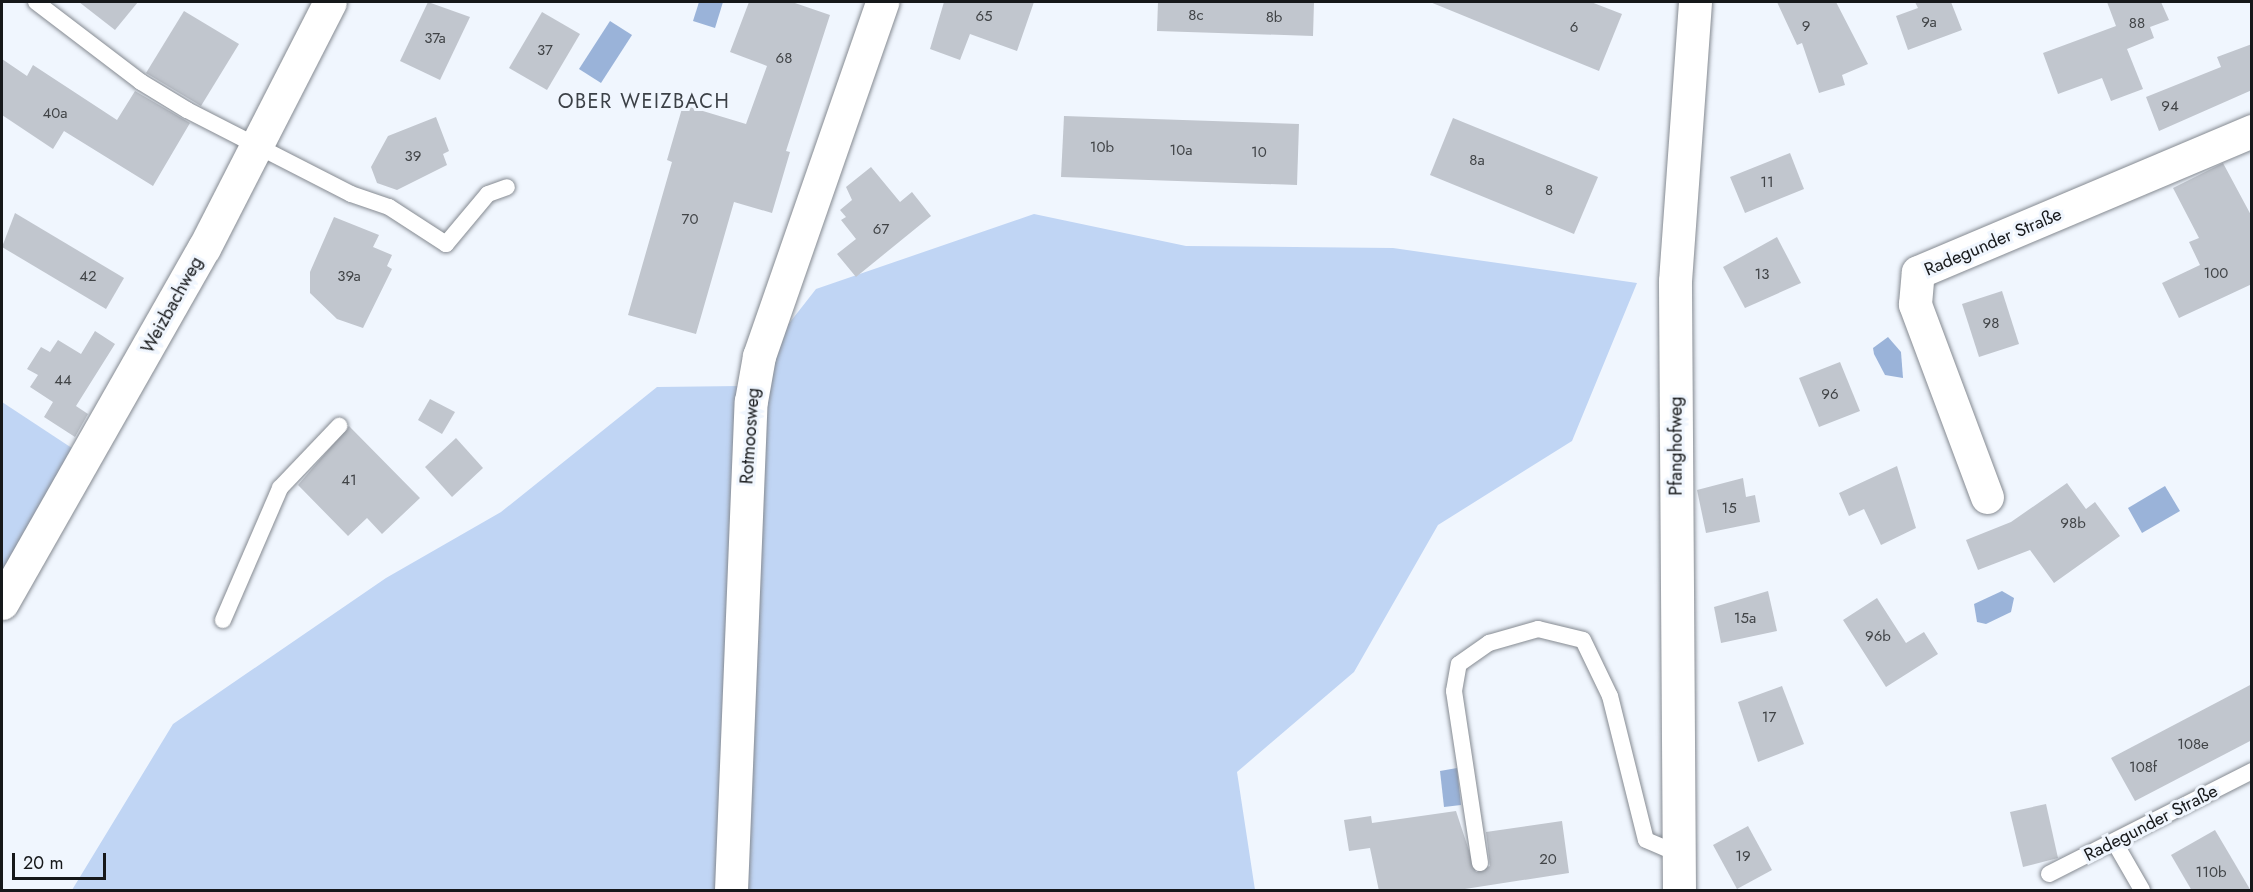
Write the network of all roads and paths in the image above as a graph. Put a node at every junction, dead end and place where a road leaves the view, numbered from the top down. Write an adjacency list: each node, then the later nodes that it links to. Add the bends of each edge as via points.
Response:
1 (36, 2): 6 (lane, via 141,82)
2 (330, 2): 6 (street, Weizbachweg)
3 (882, 2): 17 (street, Rotmoosweg, via 759,356 751,400)
4 (1695, 2): 14 (street, Pfanghofweg, via 1675,281)
5 (2252, 131): 9 (street, Radegunder Straße, via 1918,272 1915,304)
6 (257, 146): 7 (lane, via 389,207 446,244 488,194); 10 (street, Weizbachweg)
7 (507, 187)
8 (339, 426): 11 (lane, via 280,488)
9 (1987, 496)
10 (2, 603)
11 (223, 620)
12 (2252, 771): 13 (lane, Radegunder Straße)
13 (2115, 843): 16 (lane, Radegunder Straße); 19 (lane)
14 (1679, 854): 15 (lane, via 1646,840 1610,696 1583,640 1538,629 1489,643 1459,664 1454,691); 18 (street, Pfanghofweg)
15 (1480, 863)
16 (2049, 874)
17 (731, 891)
18 (1679, 891)
19 (2142, 891)

